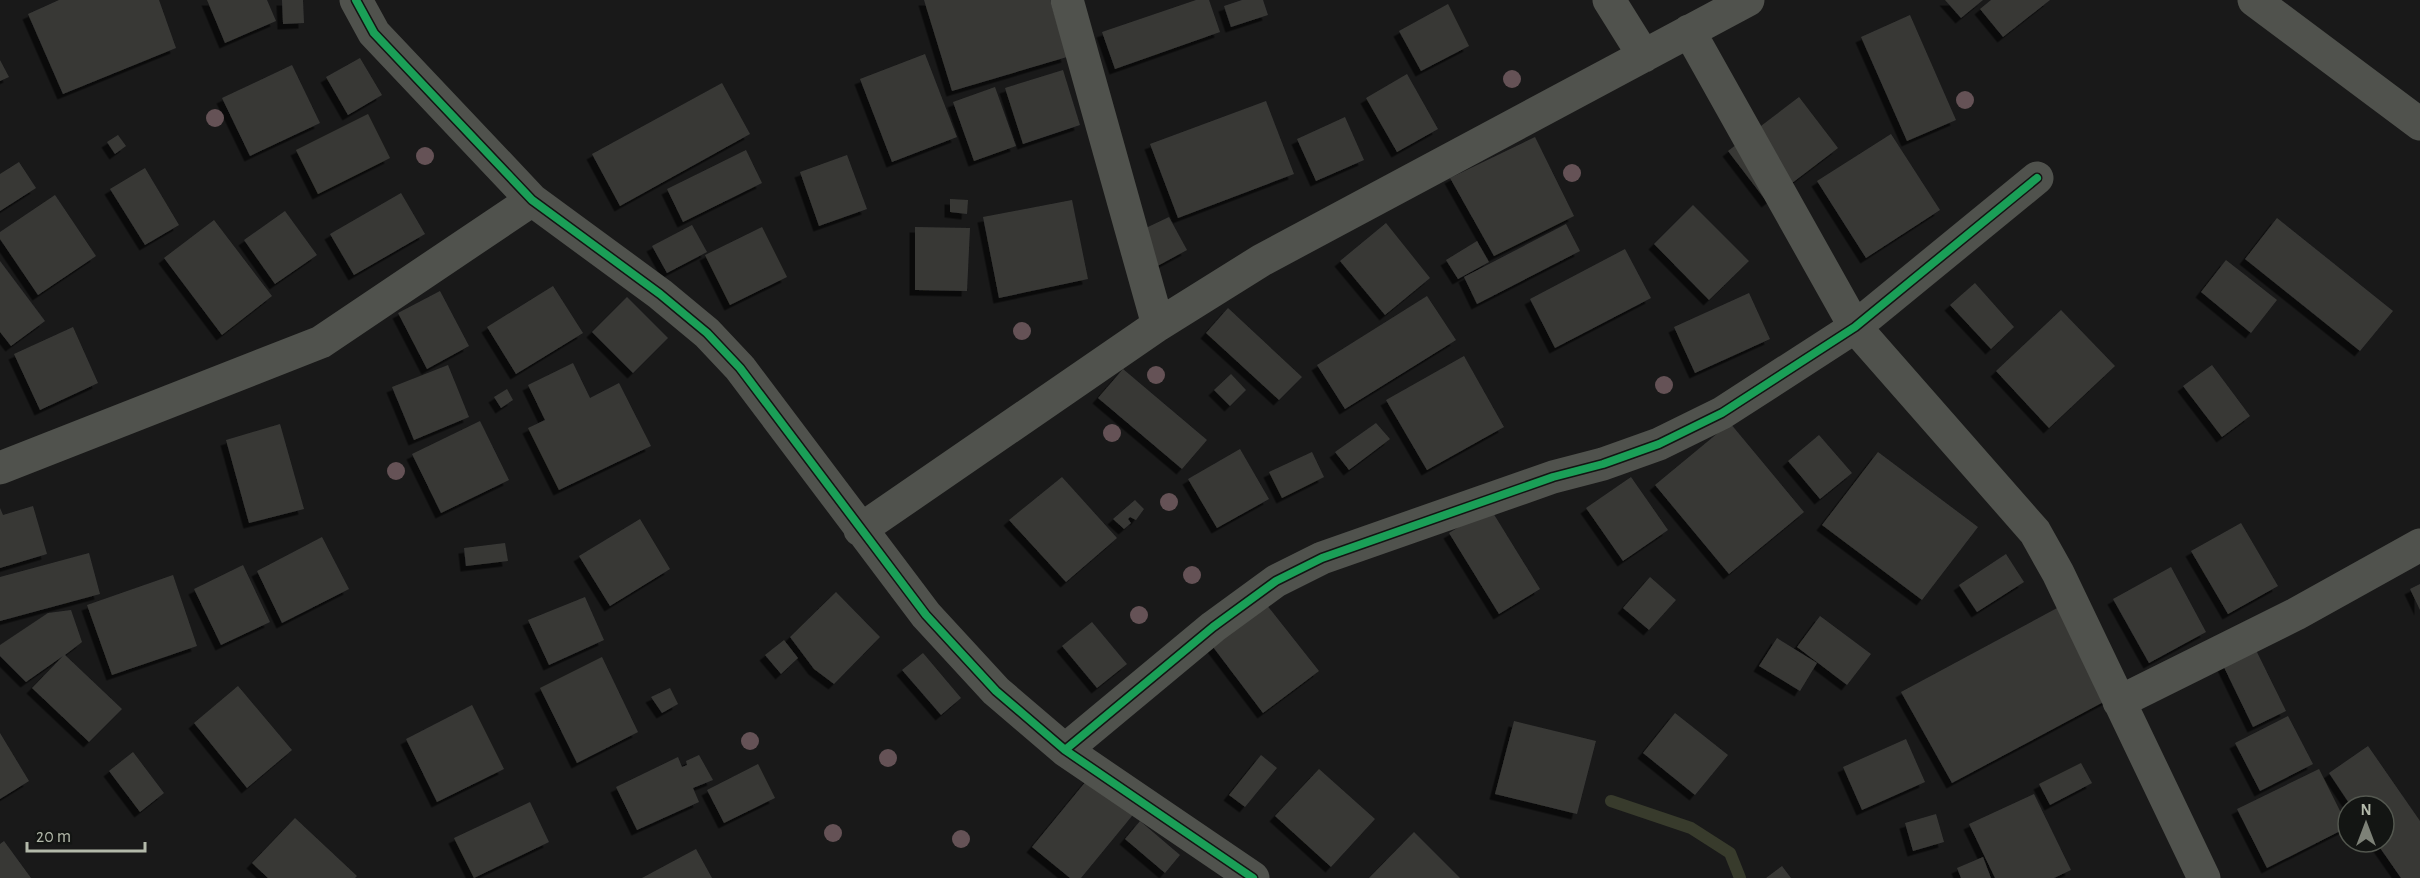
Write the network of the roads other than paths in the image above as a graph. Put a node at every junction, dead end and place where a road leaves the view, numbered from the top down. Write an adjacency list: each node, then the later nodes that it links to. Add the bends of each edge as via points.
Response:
1 (356, 0): 10 (street, via 374,33)
2 (1067, 0): 11 (street)
3 (1609, 0): 7 (street)
4 (1748, 0): 6 (street)
5 (2253, 0): 8 (street)
6 (1689, 31): 7 (street); 12 (street)
7 (1644, 56): 11 (street, via 1262,260)
8 (2420, 124)
9 (2037, 178): 12 (street)
10 (532, 200): 13 (street, via 321,342); 14 (street, via 707,333 740,368)
11 (1158, 325): 14 (street)
12 (1855, 327): 16 (street, via 2036,532); 17 (street, via 1722,413 1659,444 1322,558 1276,581 1213,627)
13 (0, 468)
14 (860, 530): 17 (street, via 926,615 996,691)
15 (2420, 546): 16 (street, via 2296,614)
16 (2119, 702): 19 (street)
17 (1065, 750): 18 (street)
18 (1253, 878)
19 (2204, 878)

